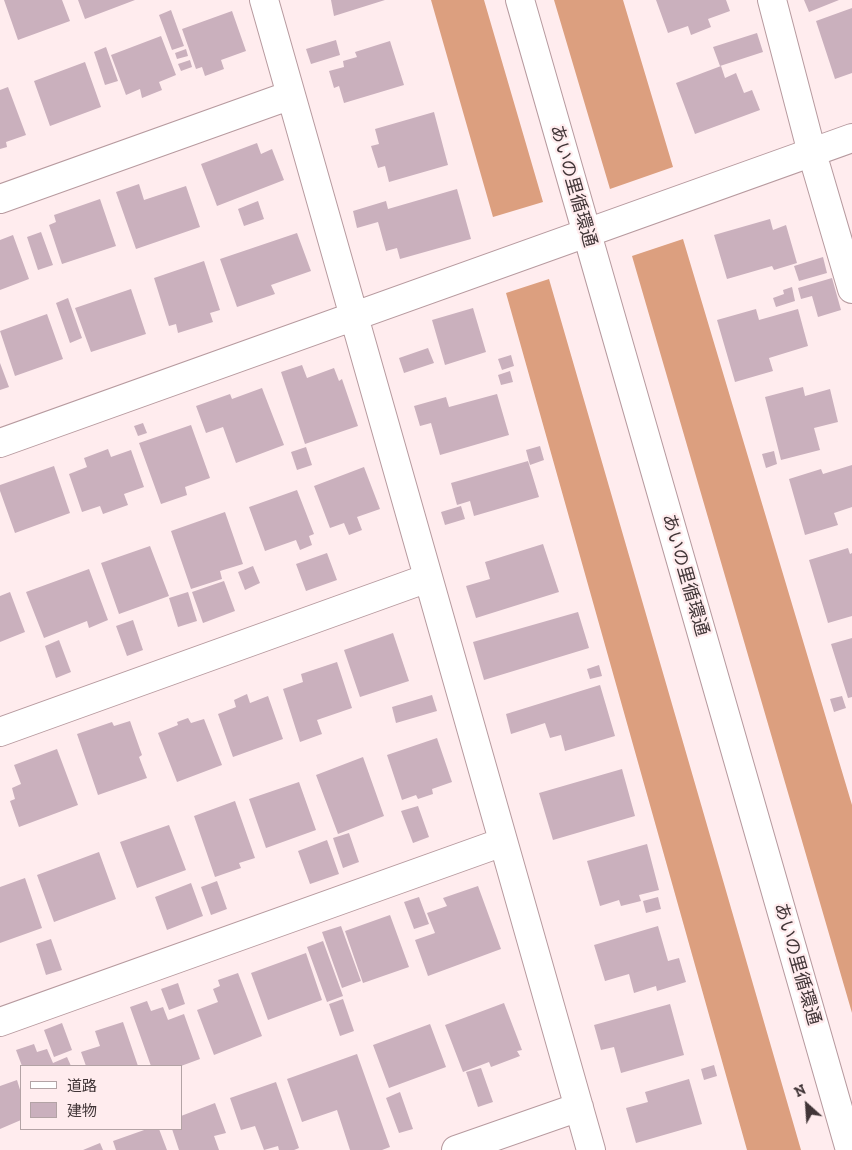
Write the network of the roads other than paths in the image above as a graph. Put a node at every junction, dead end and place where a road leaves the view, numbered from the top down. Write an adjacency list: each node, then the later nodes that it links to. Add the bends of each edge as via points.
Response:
1 (264, 0): 4 (street)
2 (520, 0): 8 (street, あいの里循環通)
3 (772, 0): 6 (street)
4 (290, 95): 7 (street); 10 (street)
5 (852, 138): 6 (street)
6 (812, 153): 8 (street); 9 (street)
7 (0, 199)
8 (587, 232): 10 (street); 19 (street, あいの里循環通)
9 (852, 289)
10 (354, 317): 11 (street); 12 (street)
11 (0, 443)
12 (428, 578): 13 (street); 14 (street)
13 (0, 732)
14 (503, 842): 15 (street); 16 (street)
15 (0, 1022)
16 (579, 1106): 17 (street); 18 (street)
17 (456, 1150)
18 (591, 1150)
19 (850, 1150)

